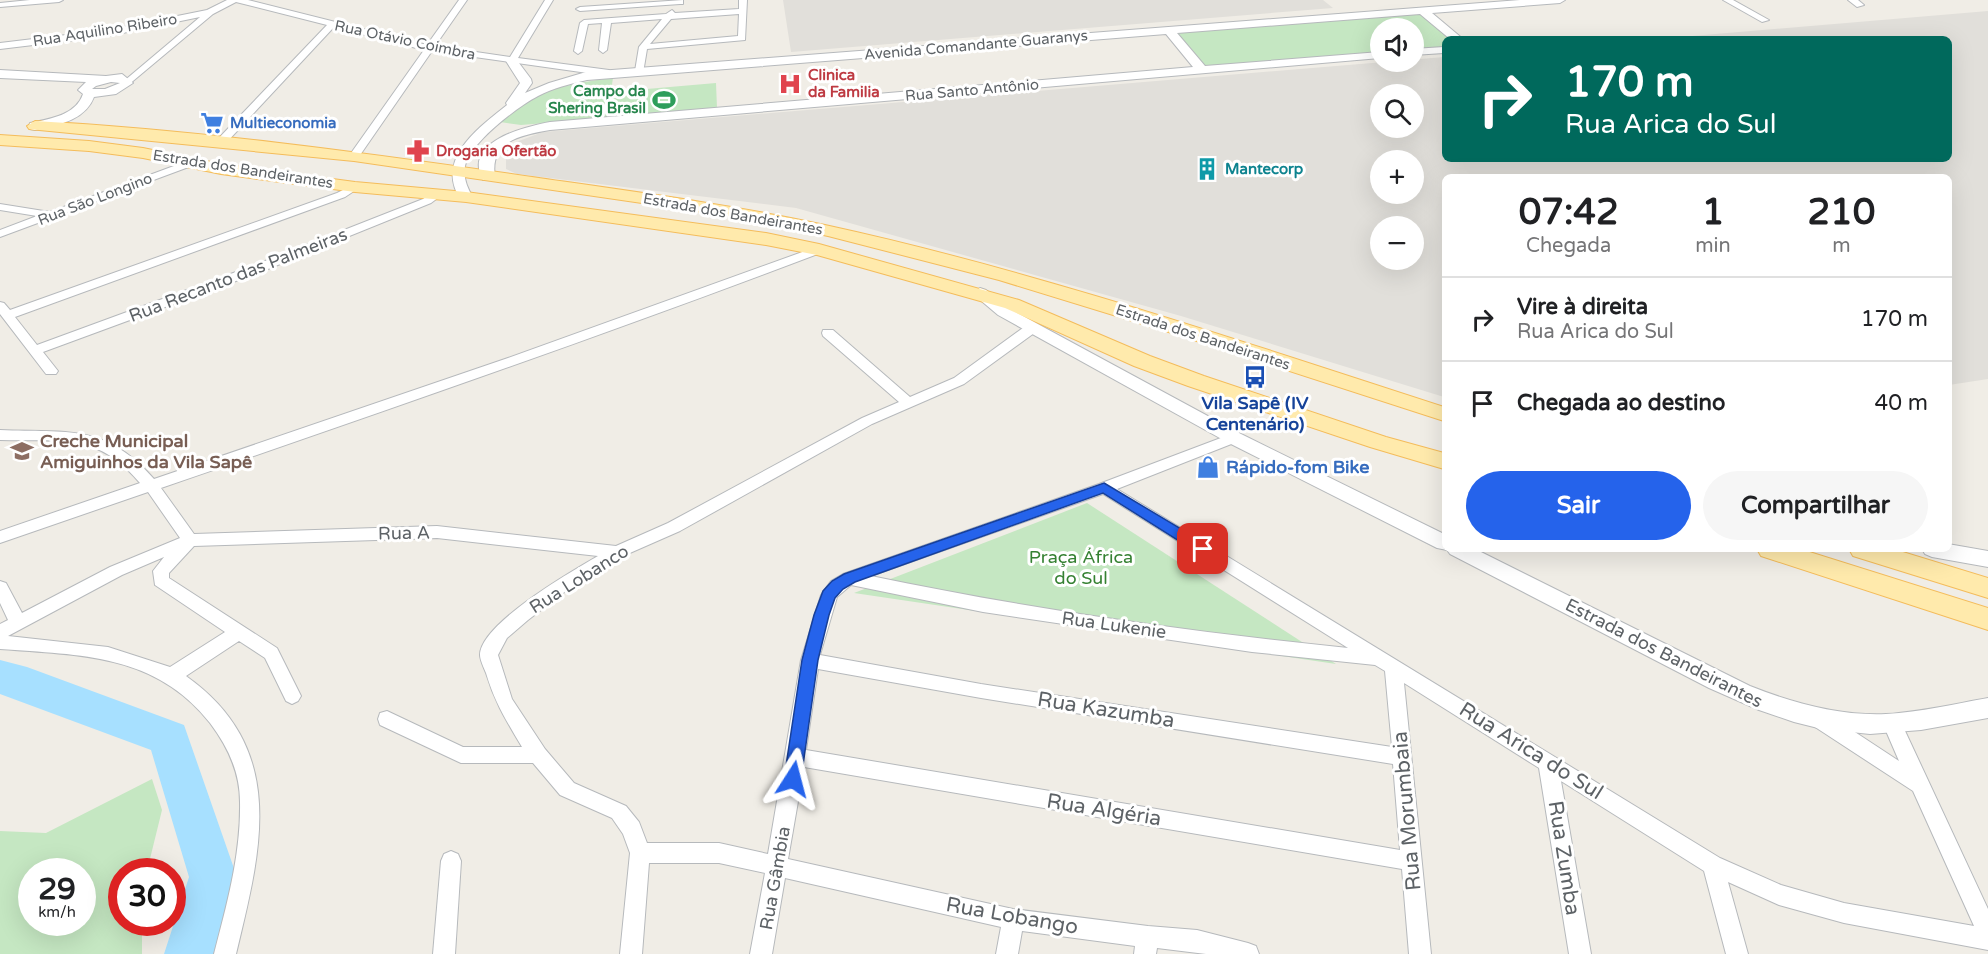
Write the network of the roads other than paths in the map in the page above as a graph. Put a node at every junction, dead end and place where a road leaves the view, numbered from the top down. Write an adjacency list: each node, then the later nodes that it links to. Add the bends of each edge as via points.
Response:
1 (58, 0): 12 (street)
2 (233, 0): 16 (street)
3 (238, 0): 20 (street, Rua Otávio Coimbra)
4 (463, 0): 25 (street)
5 (549, 0): 31 (street)
6 (743, 0): 15 (street)
7 (1560, 0): 14 (street, Avenida Comandante Guaranys)
8 (1726, 0): 18 (street)
9 (1852, 0): 11 (street)
10 (680, 1): 13 (street); 17 (street)
11 (1860, 4)
12 (0, 5)
13 (580, 9)
14 (1421, 10): 21 (street, Avenida Comandante Guaranys); 22 (street)
15 (742, 11): 17 (street); 24 (street, via 742,38)
16 (210, 12): 23 (street, Rua Aquilino Ribeiro, via 108,33); 36 (street, via 145,67)
17 (667, 16): 19 (street); 24 (street)
18 (1765, 20)
19 (607, 21): 26 (street); 28 (street, via 584,23)
20 (332, 24): 25 (street, Rua Otávio Coimbra); 46 (street)
21 (1168, 30): 32 (street); 33 (street, Avenida Comandante Guaranys)
22 (1453, 36)
23 (0, 46)
24 (643, 47): 33 (street)
25 (428, 48): 31 (street, Rua Otávio Coimbra); 47 (street)
26 (603, 50)
27 (1442, 50): 29 (street)
28 (578, 51)
29 (1424, 51)
30 (1370, 56): 32 (street, Rua Santo Antônio)
31 (513, 61): 34 (street, Rua Otávio Coimbra); 38 (street, via 526,83)
32 (1200, 69): 41 (street, Rua Santo Antônio)
33 (640, 71): 34 (street, Avenida Comandante Guaranys)
34 (609, 73): 38 (street, Avenida Comandante Guaranys, via 541,90)
35 (0, 74): 37 (street)
36 (117, 82): 37 (street); 37 (street, via 101,93); 42 (street, via 86,121)
37 (84, 87): 40 (street, via 88,101 79,110)
38 (499, 118): 41 (street, via 517,127); 45 (street, Avenida Comandante Guaranys)
39 (0, 126): 40 (main road, Estrada dos Bandeirantes)
40 (35, 126): 42 (main road, Estrada dos Bandeirantes)
41 (550, 126): 44 (street, Rua Santo Antônio)
42 (89, 129): 46 (main road, Estrada dos Bandeirantes)
43 (0, 140): 48 (main road, Estrada dos Bandeirantes, via 89,146)
44 (504, 140): 45 (street, Rua Santo Antônio, via 497,135); 50 (street, via 488,157)
45 (477, 141): 49 (street, Avenida Comandante Guaranys)
46 (221, 142): 47 (main road, Estrada dos Bandeirantes)
47 (354, 156): 49 (main road, Estrada dos Bandeirantes, via 423,166)
48 (190, 163): 51 (main road, Estrada dos Bandeirantes); 55 (street, Rua São Longino)
49 (460, 165): 50 (main road, Estrada dos Bandeirantes); 53 (street, via 460,190)
50 (489, 177): 65 (main road, Estrada dos Bandeirantes, via 738,212 847,234 1124,311)
51 (355, 187): 52 (main road, Estrada dos Bandeirantes); 59 (street)
52 (438, 194): 53 (main road, Estrada dos Bandeirantes); 62 (street, Rua Recanto das Palmeiras, via 269,264)
53 (466, 197): 57 (main road, Estrada dos Bandeirantes, via 766,239)
54 (0, 207): 55 (street)
55 (52, 215): 56 (street, Rua São Longino)
56 (0, 234)
57 (819, 250): 58 (main road, Estrada dos Bandeirantes); 69 (street, via 358,416)
58 (980, 293): 60 (street, Estrada dos Bandeirantes); 68 (main road, Estrada dos Bandeirantes, via 1196,381)
59 (4, 311): 62 (street)
60 (1032, 328): 64 (street, Rua Lobanco, via 959,381); 67 (street, Estrada dos Bandeirantes)
61 (828, 333): 64 (street)
62 (36, 350): 63 (street)
63 (51, 371)
64 (909, 403): 74 (street, Rua Lobanco, via 845,432 674,527)
65 (1442, 413)
66 (0, 435): 69 (street, via 75,440 110,448)
67 (1234, 438): 70 (street, Rua Gâmbia); 73 (street, Estrada dos Bandeirantes)
68 (1442, 460)
69 (149, 486): 71 (street); 72 (street, via 166,503)
70 (1104, 488): 80 (street, Rua Gâmbia); 89 (street, Rua Arica do Sul)
71 (0, 537)
72 (190, 540): 74 (street, Rua A, via 437,532); 84 (street, via 116,571); 86 (street, via 161,571 161,581)
73 (1442, 542)
74 (617, 552): 96 (street, Rua Lobanco, via 522,615 501,633 489,655 504,702)
75 (1463, 552): 93 (street, Estrada dos Bandeirantes, via 1731,690)
76 (1779, 552): 83 (main road)
77 (1872, 552): 82 (main road)
78 (1947, 552): 79 (street)
79 (1988, 560)
80 (849, 578): 88 (street, Rua Gâmbia, via 829,595); 89 (street, Rua Lukenie, via 995,608)
81 (0, 587): 84 (street)
82 (1988, 588)
83 (1988, 619)
84 (18, 622): 85 (street)
85 (0, 632)
86 (239, 632): 90 (street); 91 (street, via 271,653)
87 (0, 642): 90 (street, via 64,646 120,657)
88 (810, 660): 97 (street, Rua Gâmbia); 98 (street, Rua Kazumba)
89 (1388, 663): 98 (street, Rua Morumbaia); 99 (street, Rua Arica do Sul)
90 (171, 676): 110 (street, via 207,706 235,741 246,770 250,801 245,874)
91 (292, 696)
92 (1988, 708): 95 (street, Estrada dos Bandeirantes)
93 (1815, 717): 95 (street, Estrada dos Bandeirantes); 100 (street)
94 (387, 719): 96 (street, via 461,755)
95 (1892, 724): 100 (street)
96 (538, 755): 101 (street, Rua Lobanco, via 567,789 619,812 632,829)
97 (796, 757): 103 (street, Rua Algéria); 104 (street, Rua Gâmbia)
98 (1402, 757): 103 (street, Rua Morumbaia)
99 (1548, 762): 105 (street, Rua Arica do Sul); 117 (street, Rua Zumba)
100 (1920, 785): 107 (street)
101 (640, 853): 104 (street, via 718,853); 112 (street)
102 (451, 861): 111 (street)
103 (1411, 861): 116 (street, Rua Morumbaia)
104 (778, 865): 106 (street, Rua Lobango); 113 (street, Rua Gâmbia)
105 (1713, 865): 108 (street, Rua Arica do Sul, via 1779,895 1844,913); 118 (street)
106 (1013, 919): 109 (street, Rua Lobango); 114 (street)
107 (1988, 933)
108 (1988, 939)
109 (1146, 946): 115 (street, Rua Lobango, via 1197,941)
110 (225, 954)
111 (444, 954)
112 (631, 954)
113 (761, 954)
114 (1007, 954)
115 (1248, 954)
116 (1420, 954)
117 (1580, 954)
118 (1737, 954)

